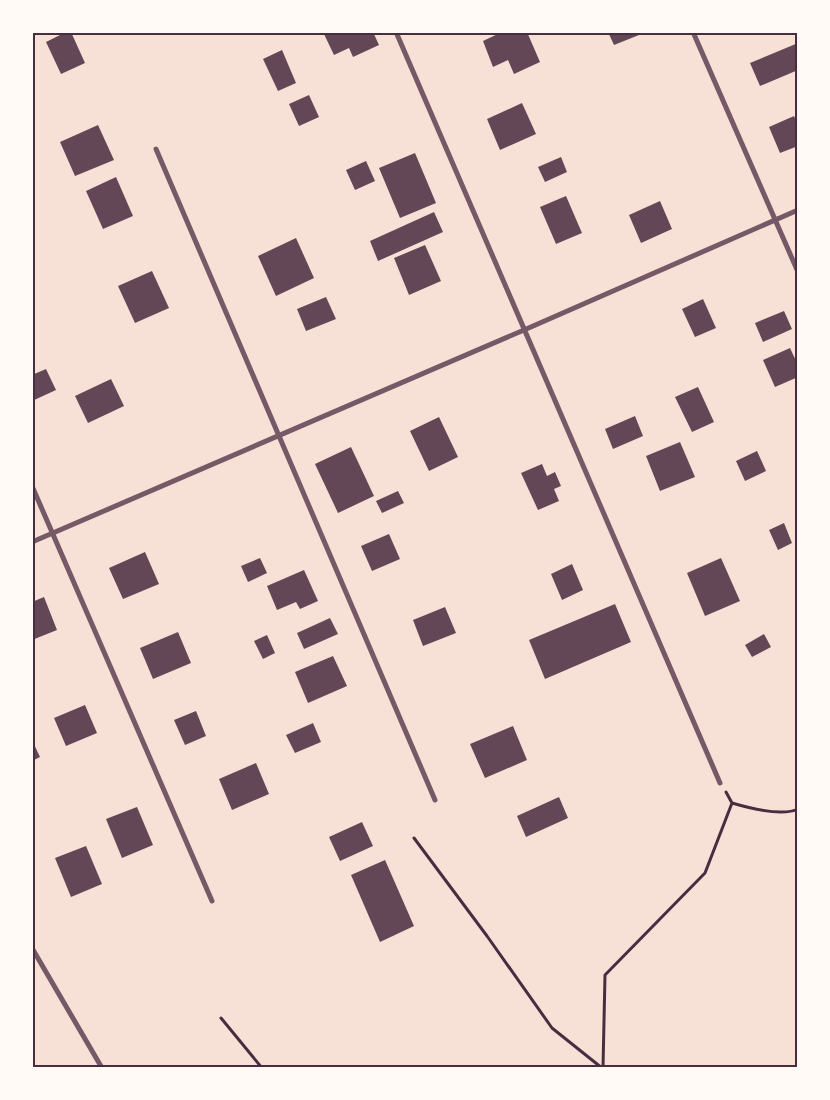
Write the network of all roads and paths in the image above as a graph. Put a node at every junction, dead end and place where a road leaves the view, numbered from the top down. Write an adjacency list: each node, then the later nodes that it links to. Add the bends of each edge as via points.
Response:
1 (396, 32): 7 (street)
2 (693, 32): 5 (street)
3 (156, 149): 8 (street)
4 (798, 210): 5 (street)
5 (775, 220): 6 (street); 7 (street)
6 (798, 272)
7 (524, 330): 8 (street); 12 (street)
8 (280, 435): 10 (street); 13 (street)
9 (32, 486): 10 (street)
10 (53, 533): 11 (street); 17 (street)
11 (32, 542)
12 (720, 783): 14 (path)
13 (435, 800)
14 (732, 803): 15 (path, via 767,812); 22 (path, via 705,873 606,975)
15 (798, 810)
16 (414, 838): 22 (path, via 552,1028)
17 (212, 901)
18 (32, 948): 20 (street)
19 (221, 1018): 21 (path)
20 (102, 1068)
21 (262, 1068)
22 (603, 1068)

